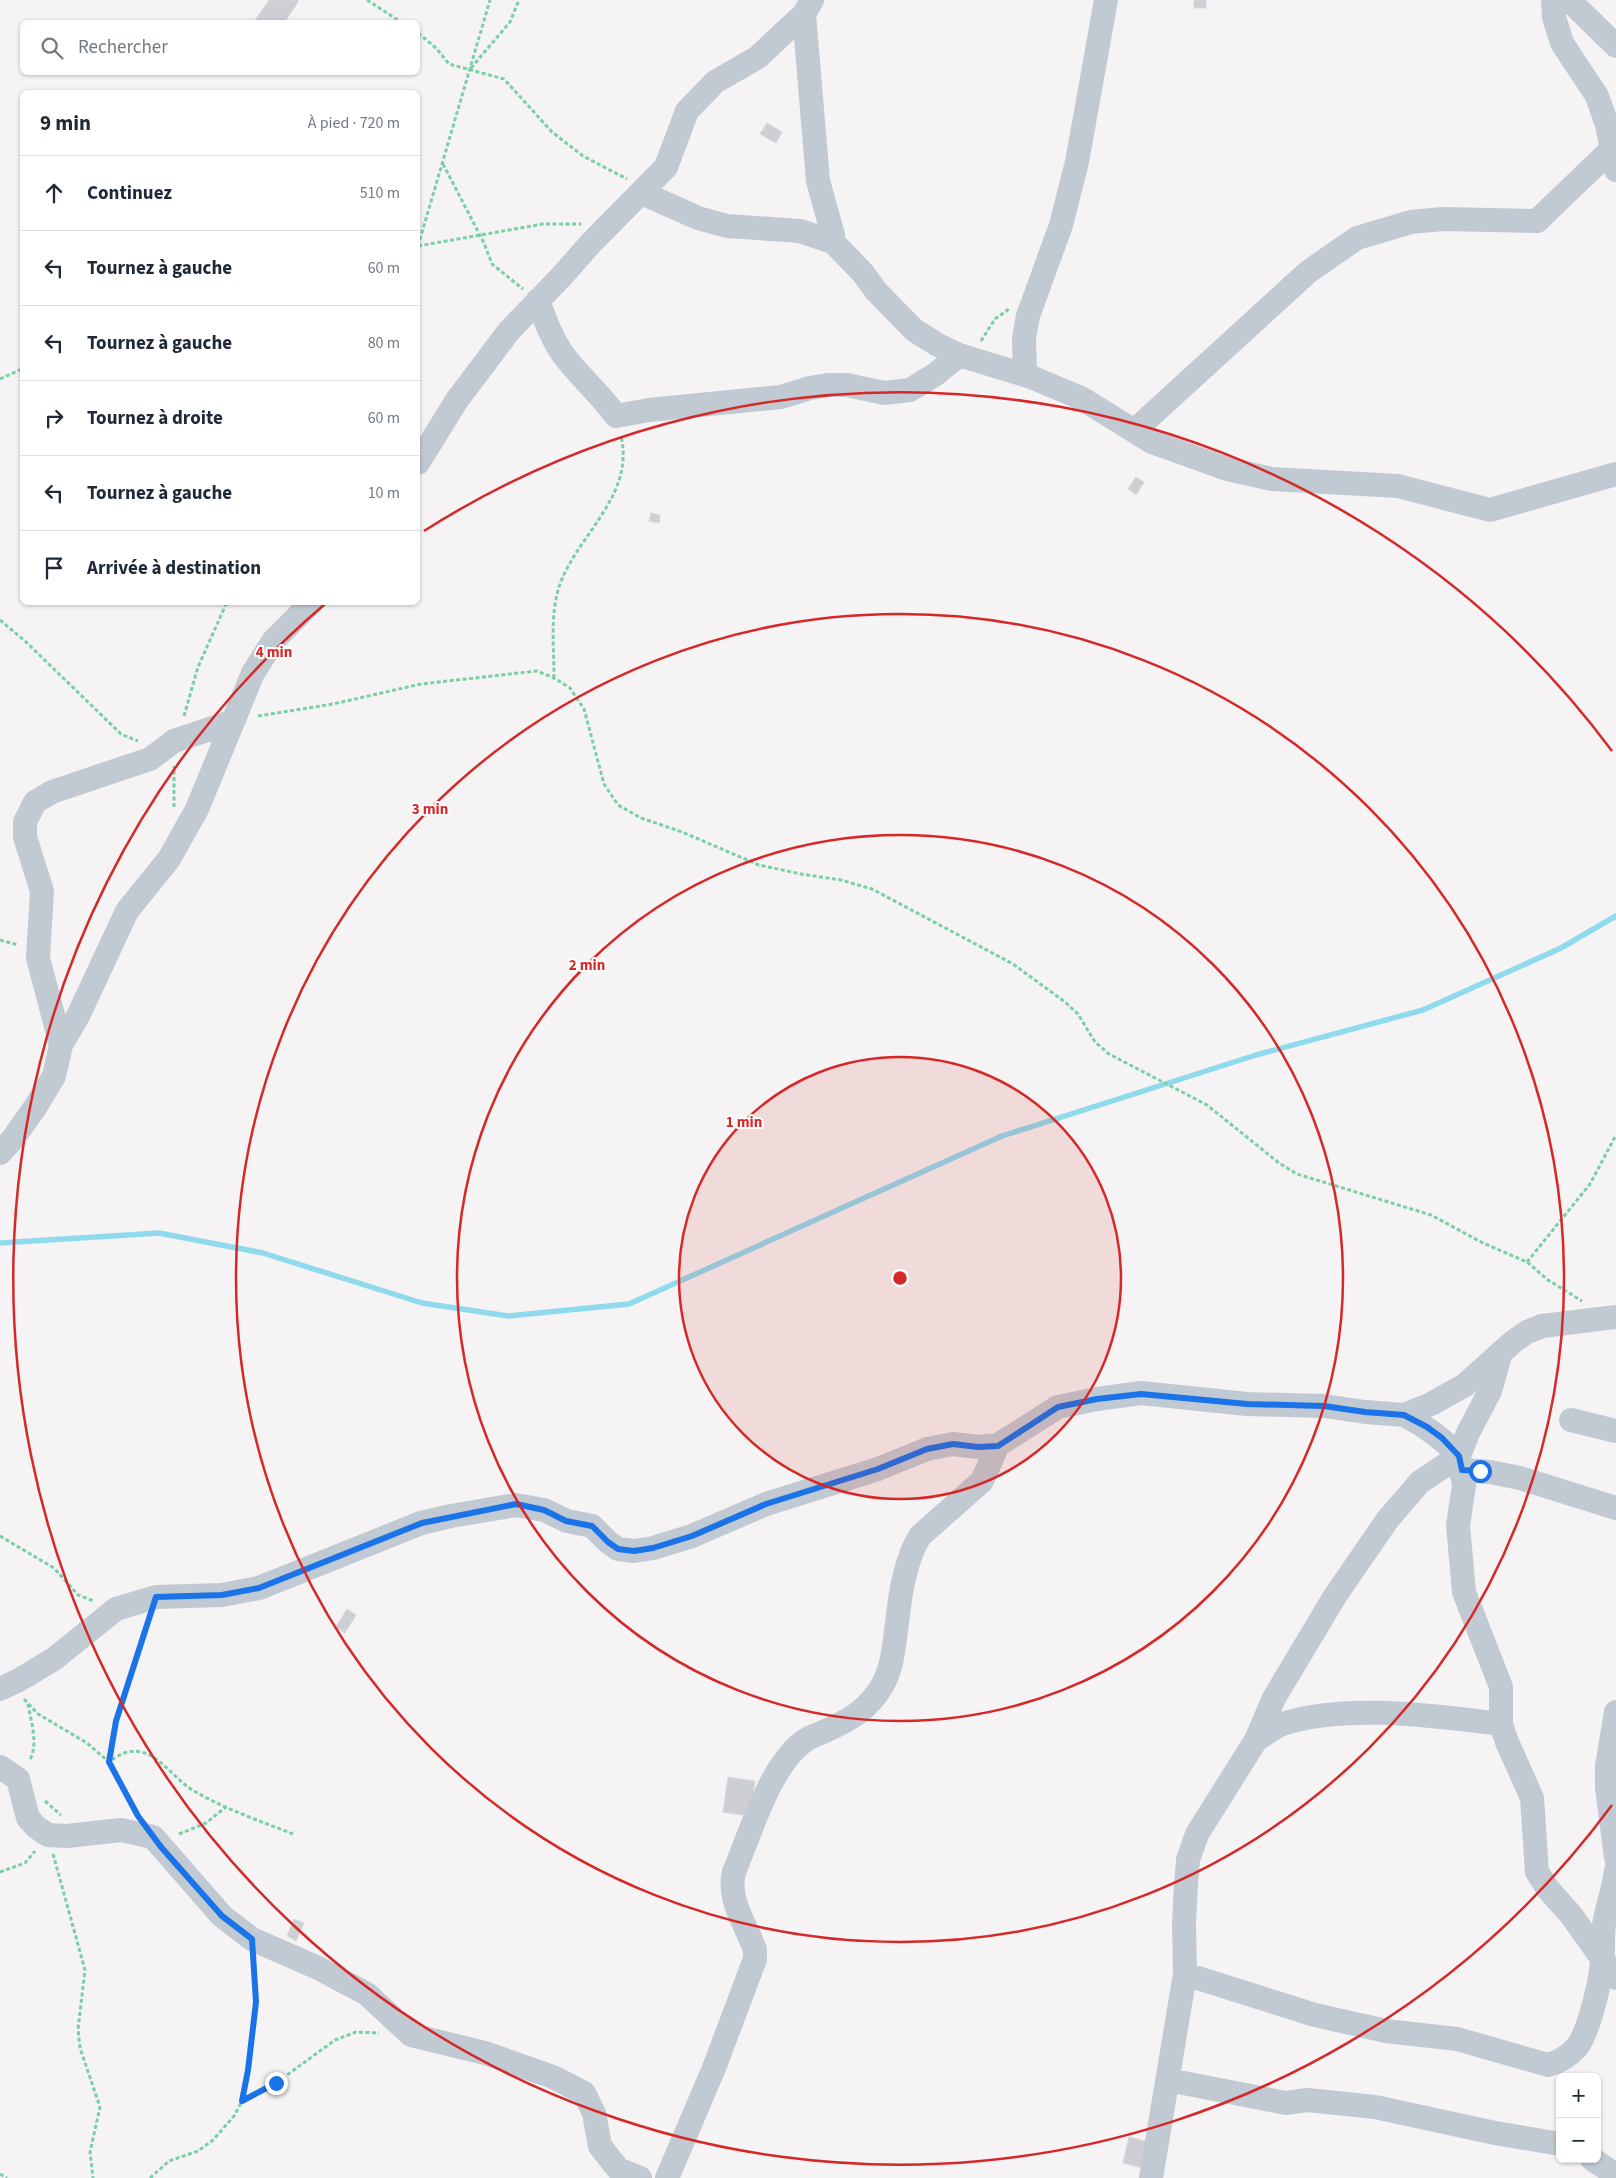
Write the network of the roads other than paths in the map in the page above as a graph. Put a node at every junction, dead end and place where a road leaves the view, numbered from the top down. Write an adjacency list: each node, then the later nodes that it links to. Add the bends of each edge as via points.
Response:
1 (1106, 0): 11 (street, via 1077,162 1060,225 1028,316 1024,338)
2 (1553, 0): 6 (street, via 1554,17 1562,43 1598,96)
3 (1569, 0): 5 (street)
4 (808, 7): 7 (street, via 758,56 714,82 687,111 666,167); 8 (street, via 818,181 833,235)
5 (1616, 46)
6 (1615, 154): 12 (street, via 1537,221 1443,219 1411,222 1357,238 1308,272)
7 (642, 193): 8 (street, via 717,223 800,231); 9 (street)
8 (832, 242): 10 (street, via 914,330)
9 (538, 300): 10 (street, via 552,338 616,416 781,397 828,385 847,385 884,393 910,390); 13 (street, via 509,331 457,400)
10 (959, 355): 11 (street)
11 (1025, 375): 12 (street, via 1081,398)
12 (1134, 431): 14 (street, via 1152,442 1226,469 1272,479 1398,486 1490,510)
13 (420, 460)
14 (1616, 474)
15 (309, 605): 16 (street, via 274,640 253,673)
16 (231, 722): 17 (street, via 197,809 169,859 127,911); 17 (street, via 174,742 150,759 52,792 35,802 25,822 25,837 42,891 38,958)
17 (61, 1045): 18 (street, via 54,1076)
18 (0, 1153)
19 (1616, 1316): 20 (street, via 1542,1326 1520,1336)
20 (1500, 1355): 21 (street, via 1465,1385); 25 (street, via 1490,1391 1468,1433)
21 (1404, 1415): 24 (street, via 1324,1406 1247,1404 1141,1394 1058,1407); 25 (street, via 1442,1438)
22 (1571, 1420): 23 (street)
23 (1616, 1431)
24 (998, 1446): 27 (street, via 953,1444 927,1449 878,1469 766,1504 692,1536 634,1551 618,1549 592,1526 516,1504 422,1523 259,1588 222,1595 156,1597 116,1609 54,1659); 43 (street, via 982,1480 920,1536 914,1546 898,1615 892,1663 882,1687 865,1709 803,1742 783,1762 768,1790 731,1885 733,1898 755,1950 755,1959 714,2068)
25 (1460, 1463): 26 (street); 29 (street, via 1464,1486 1458,1533 1464,1592 1501,1687); 30 (street, via 1420,1482 1388,1519 1335,1596 1274,1698)
26 (1616, 1508)
27 (5, 1687)
28 (1616, 1712): 32 (street, via 1606,1766)
29 (1501, 1724): 30 (street, via 1438,1716 1348,1713 1280,1725); 34 (street, via 1532,1798 1537,1872)
30 (1256, 1740): 37 (street, via 1197,1834 1188,1860)
31 (9, 1773): 42 (street, via 28,1818 48,1834 67,1836 120,1830 153,1837 222,1916 252,1939 367,1994 411,2035 485,2053 554,2077 584,2093 594,2113 600,2146 618,2168)
32 (1616, 1858)
33 (1616, 1870): 35 (street)
34 (1571, 1915): 35 (street); 36 (street)
35 (1610, 1923): 36 (street, via 1602,1939)
36 (1609, 1970): 37 (street, via 1596,1993 1577,2046 1548,2065 1457,2039 1386,2031 1315,2015)
37 (1185, 1974): 38 (street)
38 (1168, 2080): 39 (street, via 1286,2102 1307,2100 1375,2107); 44 (street)
39 (1556, 2143)
40 (1598, 2163): 41 (street)
41 (1616, 2176)
42 (640, 2178)
43 (667, 2178)
44 (1151, 2178)

